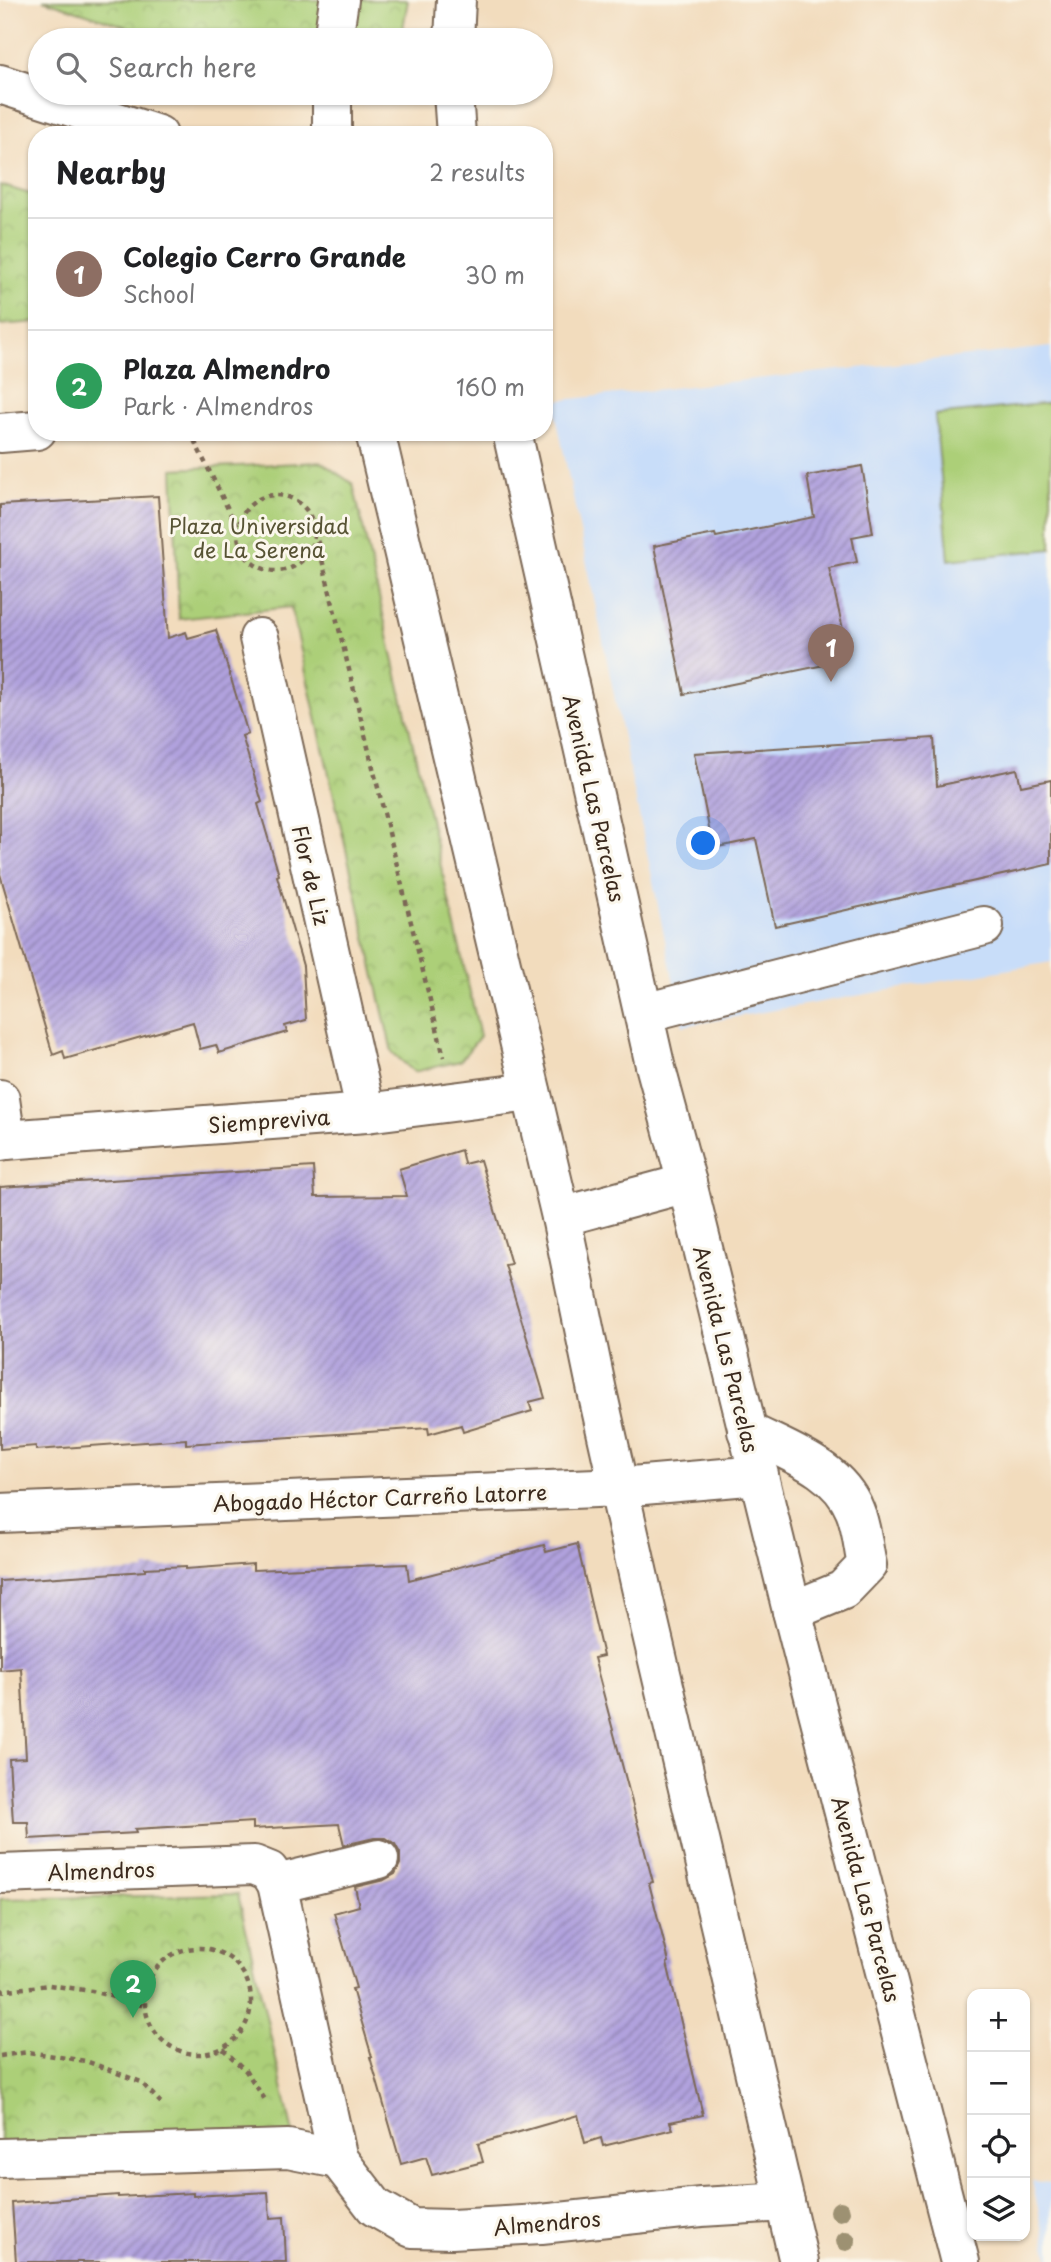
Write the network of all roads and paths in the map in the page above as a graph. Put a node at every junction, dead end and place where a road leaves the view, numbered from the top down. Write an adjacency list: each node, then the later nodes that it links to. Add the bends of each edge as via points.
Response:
1 (340, 0): 3 (main road)
2 (456, 0): 4 (main road)
3 (335, 28)
4 (455, 28)
5 (0, 84): 6 (main road)
6 (28, 93)
7 (65, 105): 10 (main road)
8 (332, 105): 11 (main road)
9 (454, 105): 12 (main road)
10 (130, 126)
11 (332, 126)
12 (455, 126)
13 (28, 431): 14 (main road)
14 (0, 433)
15 (194, 441): 18 (path)
16 (377, 441): 23 (main road)
17 (514, 441): 22 (main road, Avenida Las Parcelas)
18 (238, 530): 19 (path, via 248,506 259,498 284,495 306,508); 19 (path, via 244,554 252,563 275,572 299,564 308,555)
19 (315, 531): 25 (path)
20 (259, 638): 26 (main road, Flor de Liz)
21 (984, 926): 22 (main road)
22 (644, 1013): 28 (main road, Avenida Las Parcelas)
23 (531, 1092): 25 (main road, Siempreviva); 29 (main road)
24 (0, 1098): 27 (main road, Siempreviva)
25 (454, 1102): 26 (main road, Siempreviva)
26 (366, 1113): 27 (main road, Siempreviva)
27 (3, 1141)
28 (687, 1183): 29 (main road); 30 (main road, Avenida Las Parcelas)
29 (561, 1217): 32 (main road)
30 (747, 1431): 31 (main road, Avenida Las Parcelas); 34 (main road, via 828,1473 855,1511 867,1565 843,1590)
31 (759, 1475): 32 (main road, Abogado Héctor Carreño Latorre); 34 (main road, Avenida Las Parcelas)
32 (620, 1487): 33 (main road, Abogado Héctor Carreño Latorre); 46 (main road)
33 (0, 1513)
34 (792, 1611): 48 (main road, Avenida Las Parcelas)
35 (379, 1859): 37 (main road)
36 (0, 1874): 37 (main road, Almendros, via 254,1865 269,1871)
37 (277, 1884): 45 (main road, Almendros)
38 (0, 1991): 39 (path, via 49,1985)
39 (145, 2006): 40 (path, via 158,2037 173,2049 207,2054); 40 (path, via 152,1972 180,1950 198,1948 231,1959 243,1972 251,2006 237,2038)
40 (223, 2049): 42 (path, via 246,2071 271,2109)
41 (0, 2056): 43 (path, via 28,2052 86,2061 141,2082 166,2108)
42 (288, 2150): 43 (main road); 45 (main road)
43 (171, 2153): 44 (main road)
44 (0, 2158)
45 (338, 2159): 46 (main road, Almendros, via 375,2207 412,2228 541,2224)
46 (785, 2202): 47 (main road)
47 (799, 2262)
48 (960, 2262)

